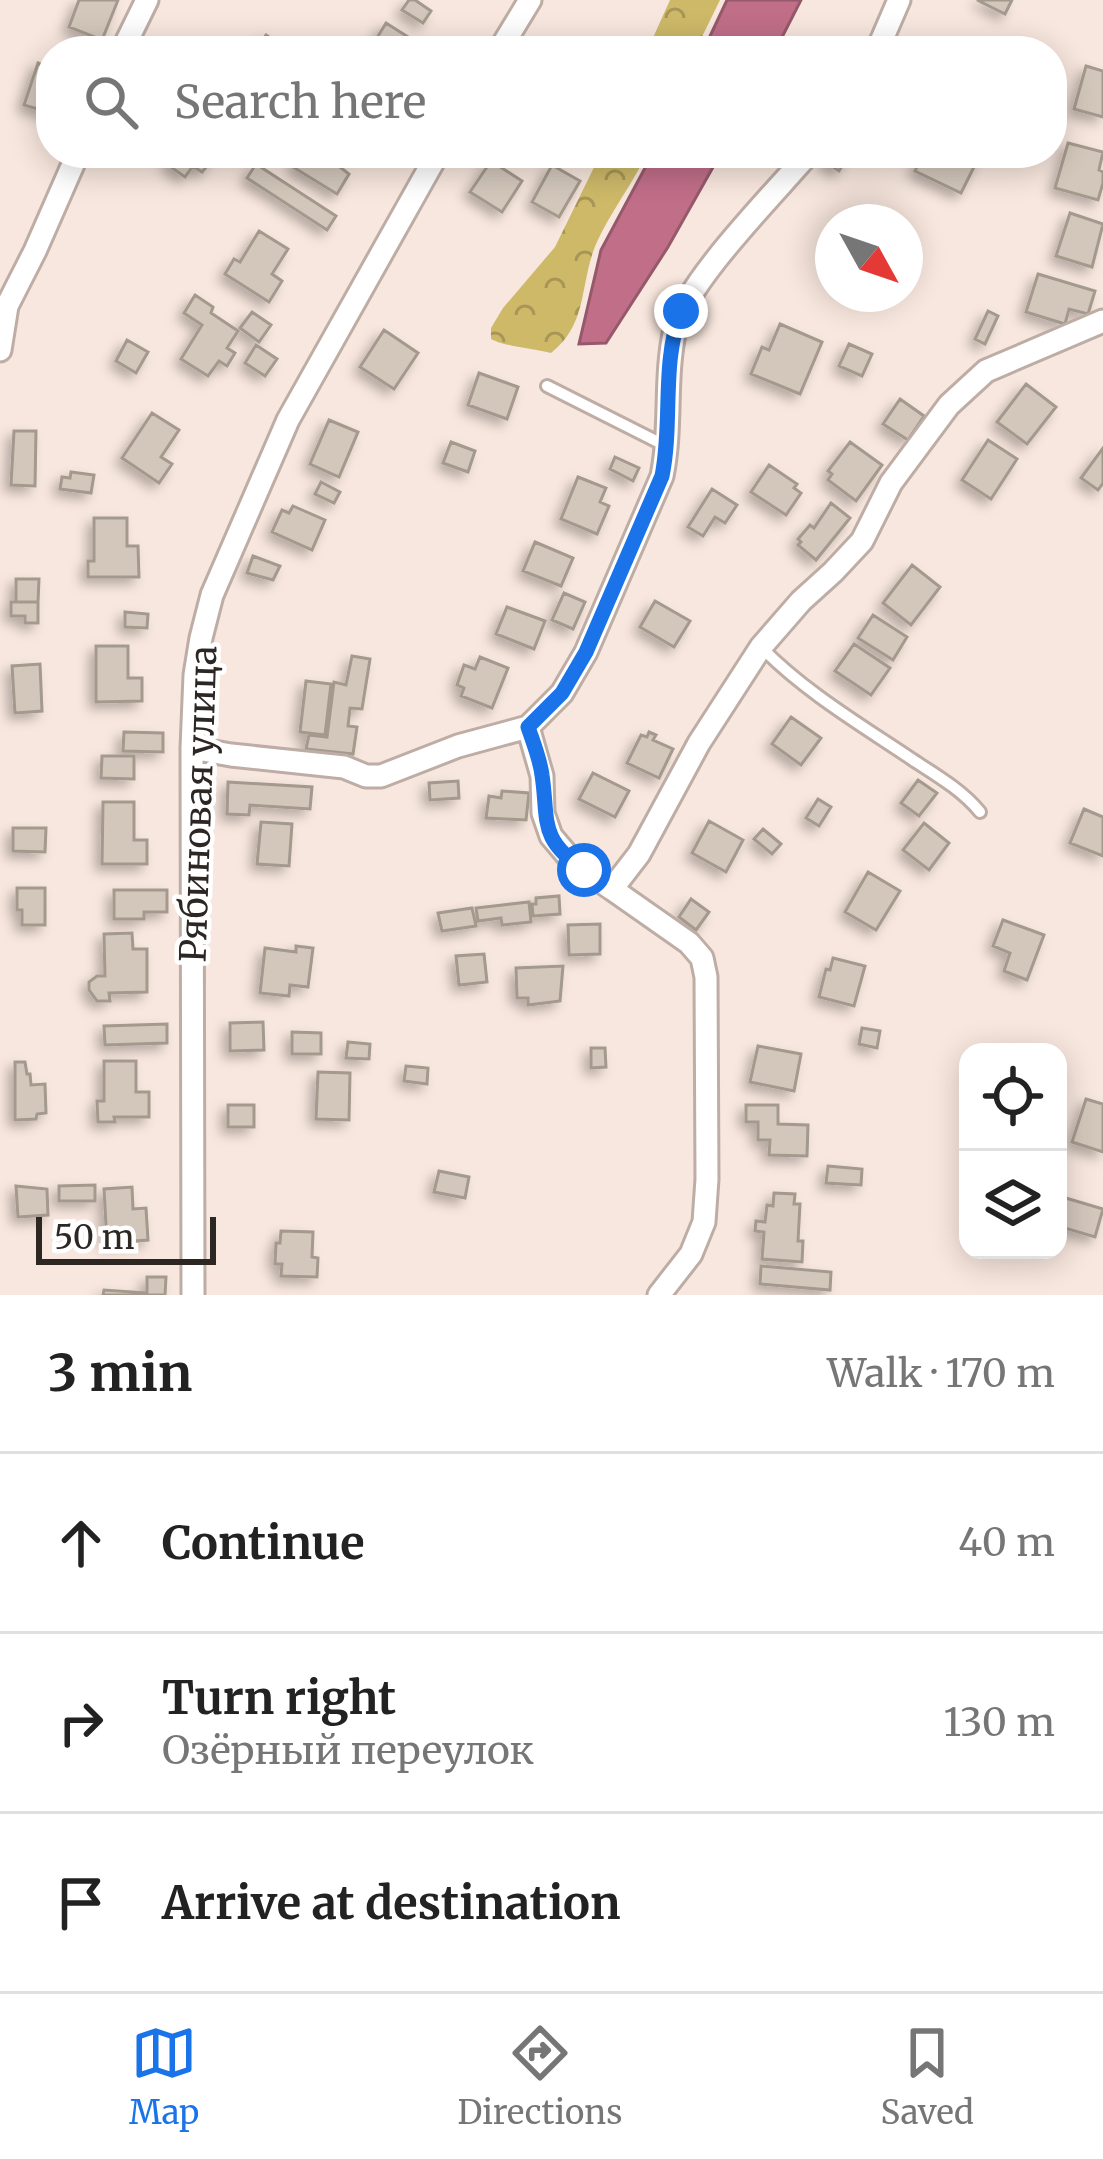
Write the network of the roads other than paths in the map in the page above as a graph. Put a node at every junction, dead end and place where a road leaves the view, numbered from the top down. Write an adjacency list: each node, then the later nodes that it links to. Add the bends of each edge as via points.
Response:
1 (147, 0): 4 (street)
2 (530, 0): 5 (street)
3 (899, 0): 6 (street)
4 (129, 36)
5 (509, 36)
6 (883, 36)
7 (71, 168): 11 (street, via 7,306)
8 (430, 168): 16 (street, Рябиновая улица, via 288,420 212,595 195,675)
9 (796, 168): 13 (street, via 681,311)
10 (1103, 321): 14 (street, via 986,371 962,391 891,483 862,541)
11 (0, 350)
12 (547, 386): 13 (lane)
13 (667, 446): 15 (street, via 662,476 586,652 562,693)
14 (761, 647): 17 (lane); 18 (street)
15 (528, 727): 16 (street, via 381,776); 18 (street, via 551,836)
16 (192, 748): 19 (street, Рябиновая улица)
17 (980, 812)
18 (612, 889): 20 (street, via 689,943 706,976 704,1222 691,1255)
19 (193, 1295)
20 (659, 1295)

